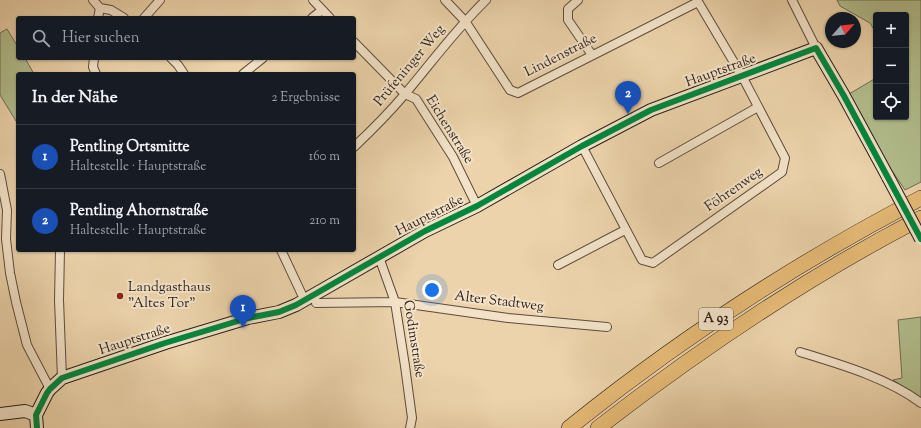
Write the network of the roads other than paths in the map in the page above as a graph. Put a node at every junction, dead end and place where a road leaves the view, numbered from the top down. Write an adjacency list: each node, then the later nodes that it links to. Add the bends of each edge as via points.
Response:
1 (93, 0): 9 (street)
2 (160, 0): 13 (street)
3 (313, 0): 10 (street)
4 (445, 0): 16 (street, Lindenstraße)
5 (486, 0): 16 (street, Prüfeninger Weg)
6 (578, 0): 19 (street, via 568,9 568,20)
7 (792, 0): 18 (street)
8 (697, 1): 19 (street, Lindenstraße); 26 (street, Föhrenweg)
9 (100, 8): 11 (street); 12 (street, via 111,10)
10 (322, 10): 14 (street); 15 (street)
11 (98, 16)
12 (121, 16)
13 (146, 16)
14 (314, 16)
15 (328, 16)
16 (465, 21): 19 (street, Lindenstraße, via 510,90 518,93); 27 (street, Prüfeninger Weg)
17 (356, 44): 27 (street, Eichenstraße)
18 (816, 48): 26 (street, Hauptstraße); 38 (street, bridge)
19 (592, 55)
20 (94, 60): 23 (street)
21 (173, 60): 24 (street)
22 (260, 60): 25 (street)
23 (95, 72)
24 (183, 72)
25 (246, 72)
26 (742, 76): 28 (street, Föhrenweg); 30 (street, Hauptstraße, via 654,108)
27 (405, 94): 29 (street, Prüfeninger Weg); 34 (street, Eichenstraße, via 416,100 425,112 453,157)
28 (758, 107): 31 (street); 36 (street, Föhrenweg, via 785,158 782,172 653,263 642,260)
29 (356, 145)
30 (582, 146): 34 (street, Hauptstraße); 36 (street, Föhrenweg)
31 (659, 163)
32 (0, 174): 37 (street, via 7,210)
33 (921, 198): 55 (highway, A 93, via 800,265 713,321)
34 (477, 206): 41 (street, Hauptstraße)
35 (921, 218): 56 (highway, A 93, via 809,282 737,328)
36 (625, 230): 42 (street)
37 (3, 237): 49 (street, via 26,345)
38 (921, 239)
39 (60, 252): 48 (street)
40 (283, 252): 43 (street)
41 (379, 257): 43 (street, Hauptstraße); 44 (street, Godimstraße)
42 (558, 265)
43 (304, 299): 48 (street, Hauptstraße, via 278,312 248,318 165,343)
44 (395, 302): 45 (street, Alter Stadtweg); 46 (street, Alter Stadtweg, via 508,318); 54 (street, Godimstraße, via 412,418)
45 (316, 303)
46 (607, 327)
47 (800, 352): 50 (street, via 890,384)
48 (62, 378): 49 (street, Hauptstraße)
49 (50, 389): 52 (street, Hauptstraße)
50 (921, 403)
51 (0, 414): 52 (street, via 25,412)
52 (36, 415): 53 (street)
53 (37, 428)
54 (410, 428)
55 (569, 428)
56 (598, 428)

